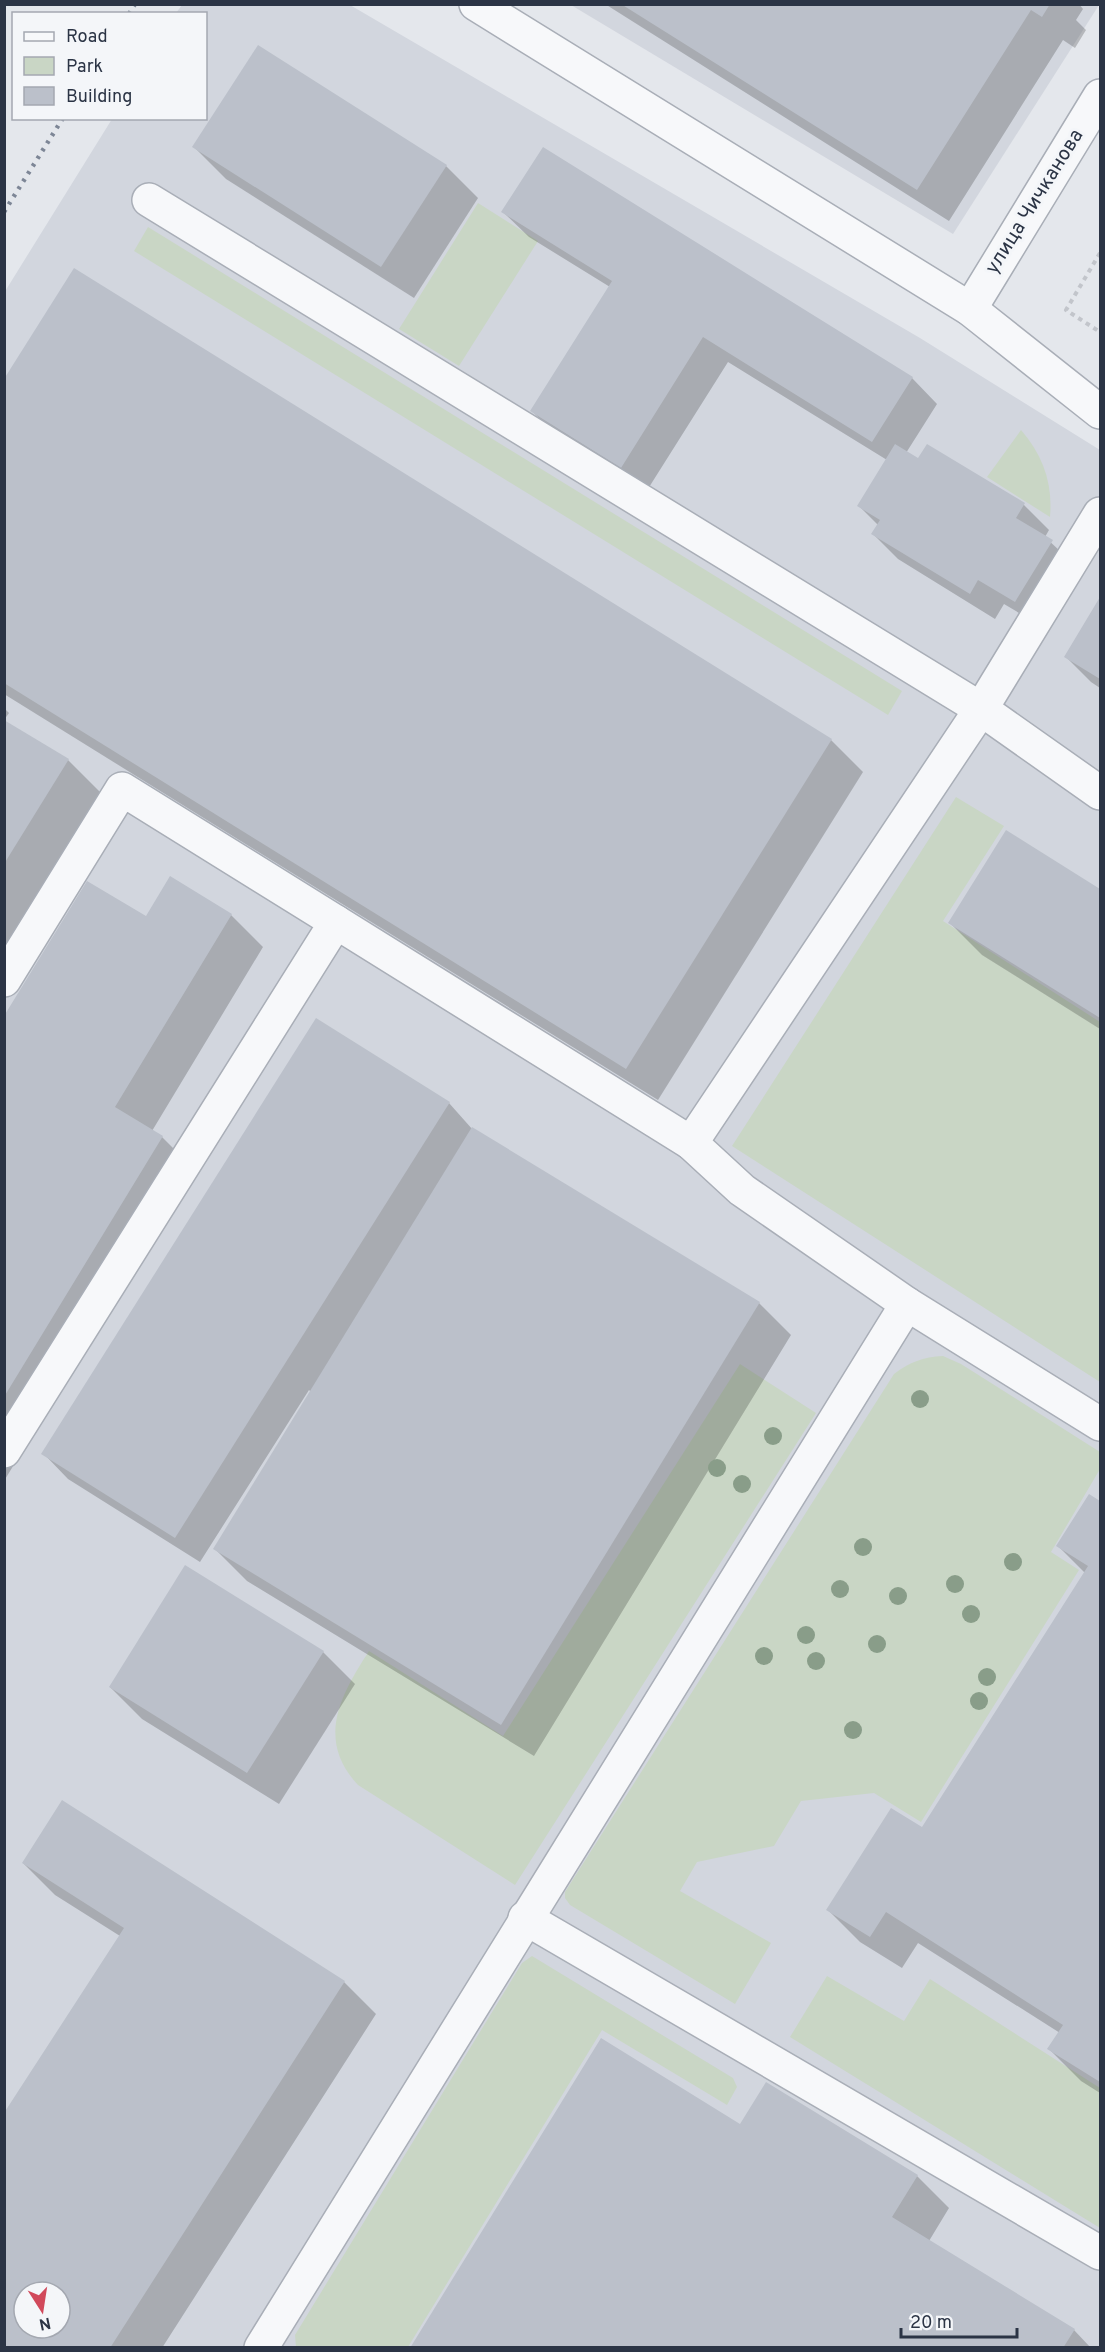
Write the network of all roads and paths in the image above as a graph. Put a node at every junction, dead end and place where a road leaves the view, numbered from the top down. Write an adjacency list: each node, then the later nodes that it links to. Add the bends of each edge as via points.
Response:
1 (476, 4): 5 (lane)
2 (1101, 96): 5 (lane, улица Чичканова)
3 (149, 200): 9 (lane)
4 (1101, 253): 6 (path, via 1066,310)
5 (970, 309): 7 (lane)
6 (1101, 332)
7 (1101, 412)
8 (1101, 514): 9 (lane)
9 (981, 709): 10 (lane); 13 (lane)
10 (1101, 793)
11 (336, 922): 12 (lane, via 122,789); 13 (lane); 16 (lane)
12 (4, 980)
13 (692, 1143): 14 (lane, via 742,1190)
14 (907, 1304): 15 (lane); 17 (lane)
15 (1101, 1424)
16 (4, 1451)
17 (525, 1918): 18 (lane); 19 (lane)
18 (1101, 2253)
19 (261, 2348)

